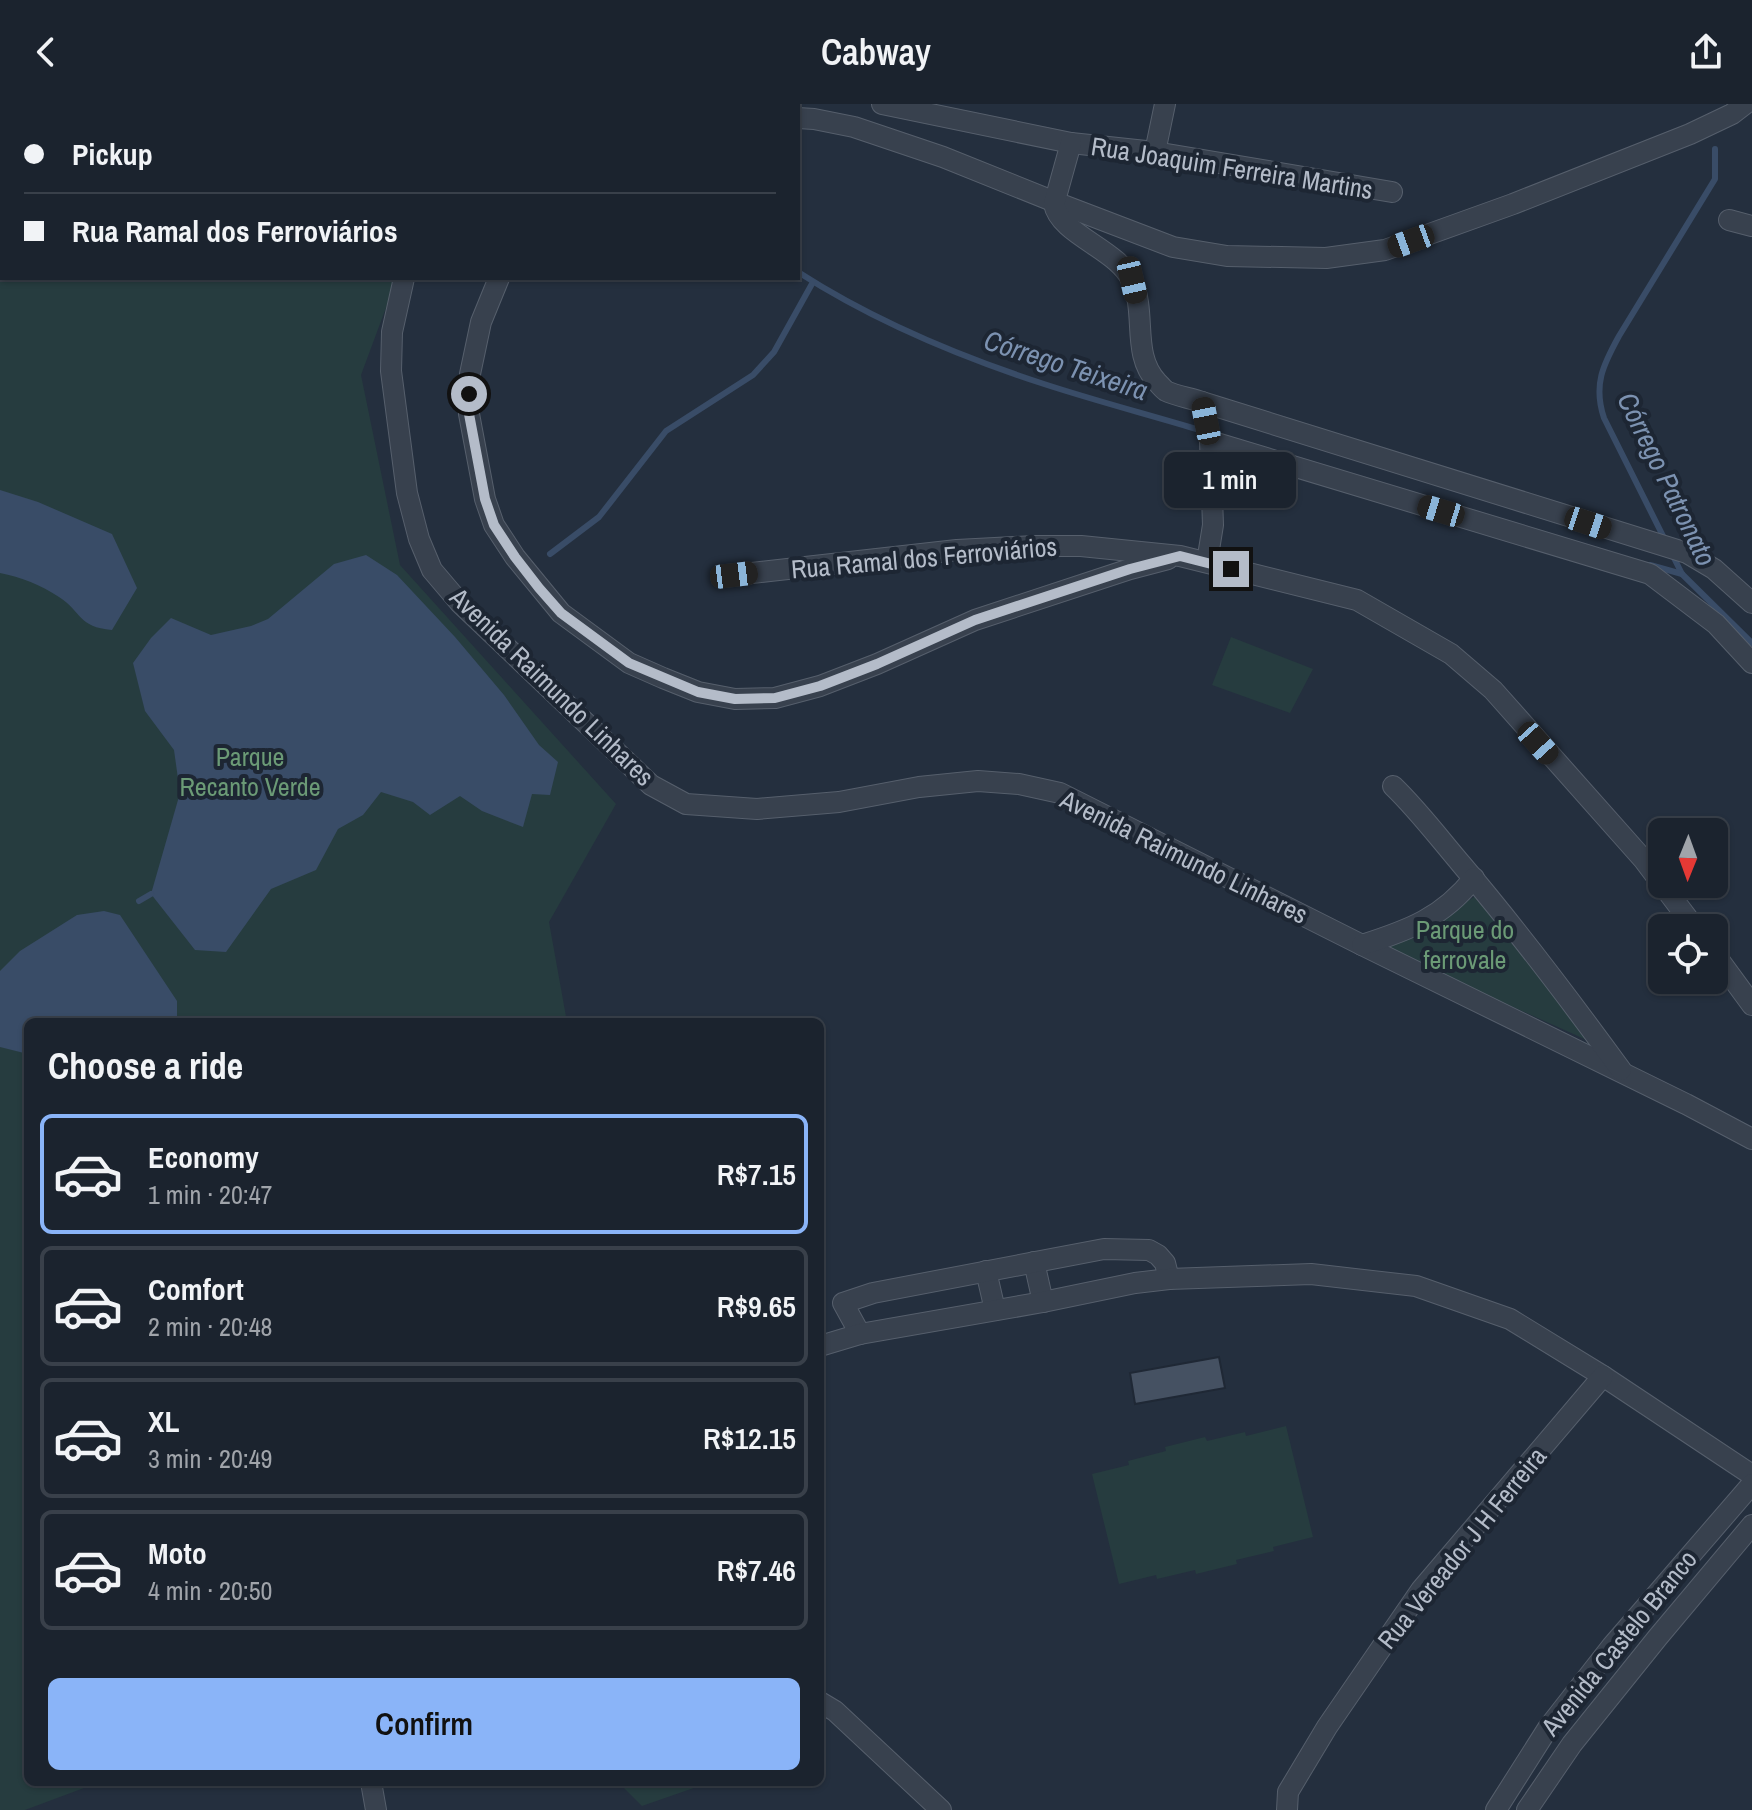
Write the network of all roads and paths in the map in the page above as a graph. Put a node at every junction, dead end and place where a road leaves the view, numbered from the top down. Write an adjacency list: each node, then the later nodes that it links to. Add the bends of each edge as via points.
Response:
1 (882, 104): 5 (street, Rua Joaquim Ferreira Martins)
2 (1165, 104): 6 (street)
3 (1745, 104): 8 (street, via 1690,134 1385,250 1326,258 1227,256 1173,247)
4 (800, 118): 8 (street, via 854,127)
5 (1071, 143): 6 (street, Rua Joaquim Ferreira Martins); 8 (street, Rua Joaquim Ferreira Martins)
6 (1155, 152): 7 (street, Rua Joaquim Ferreira Martins)
7 (1392, 192)
8 (1055, 202): 13 (street, via 1060,217 1112,256 1132,280 1143,360 1151,375 1165,390)
9 (1729, 220): 10 (street)
10 (1752, 226)
11 (404, 280): 23 (street, Avenida Raimundo Linhares, via 392,332 391,371 407,493 432,570 651,785 686,804 757,809 978,781 1060,793)
12 (498, 280): 15 (street, via 481,322 470,374 469,414 494,525 561,613 629,663 663,678 735,699 775,698 877,664 988,615)
13 (1202, 402): 14 (street); 18 (street, via 1687,553)
14 (1210, 441): 16 (street, via 1213,525); 19 (street, via 1650,574 1716,624)
15 (1180, 556): 16 (street, Rua Ramal dos Ferroviários); 17 (street, Rua Ramal dos Ferroviários, via 1034,546)
16 (1207, 562): 22 (street, Rua Ramal dos Ferroviários, via 1357,600 1451,654 1493,690 1591,799)
17 (734, 575)
18 (1752, 603)
19 (1752, 663)
20 (1393, 786): 21 (street)
21 (1474, 878): 23 (street, via 1428,920); 26 (street)
22 (1684, 914)
23 (1362, 945): 26 (street, Avenida Raimundo Linhares)
24 (1728, 972): 25 (street)
25 (1752, 1005)
26 (1623, 1073): 27 (street, Avenida Raimundo Linhares)
27 (1752, 1139)
28 (1034, 1262): 29 (street); 30 (street, via 1104,1249 1149,1250 1165,1263); 31 (street)
29 (986, 1271): 32 (street); 33 (street, via 843,1303)
30 (1169, 1279): 31 (street); 35 (street, via 1311,1274 1416,1286 1510,1319)
31 (1043, 1302): 32 (street)
32 (995, 1310): 33 (street)
33 (860, 1334): 34 (street)
34 (824, 1345)
35 (1603, 1376): 36 (street); 43 (street, Rua Vereador J H Ferreira, via 1421,1590 1327,1727 1288,1792)
36 (1752, 1475)
37 (1752, 1484): 44 (street, Avenida Castelo Branco, via 1566,1704)
38 (1752, 1525): 45 (street, Avenida Castelo Branco, via 1581,1732)
39 (824, 1704): 42 (street)
40 (372, 1786): 41 (street)
41 (376, 1810)
42 (941, 1810)
43 (1287, 1810)
44 (1496, 1810)
45 (1527, 1810)

